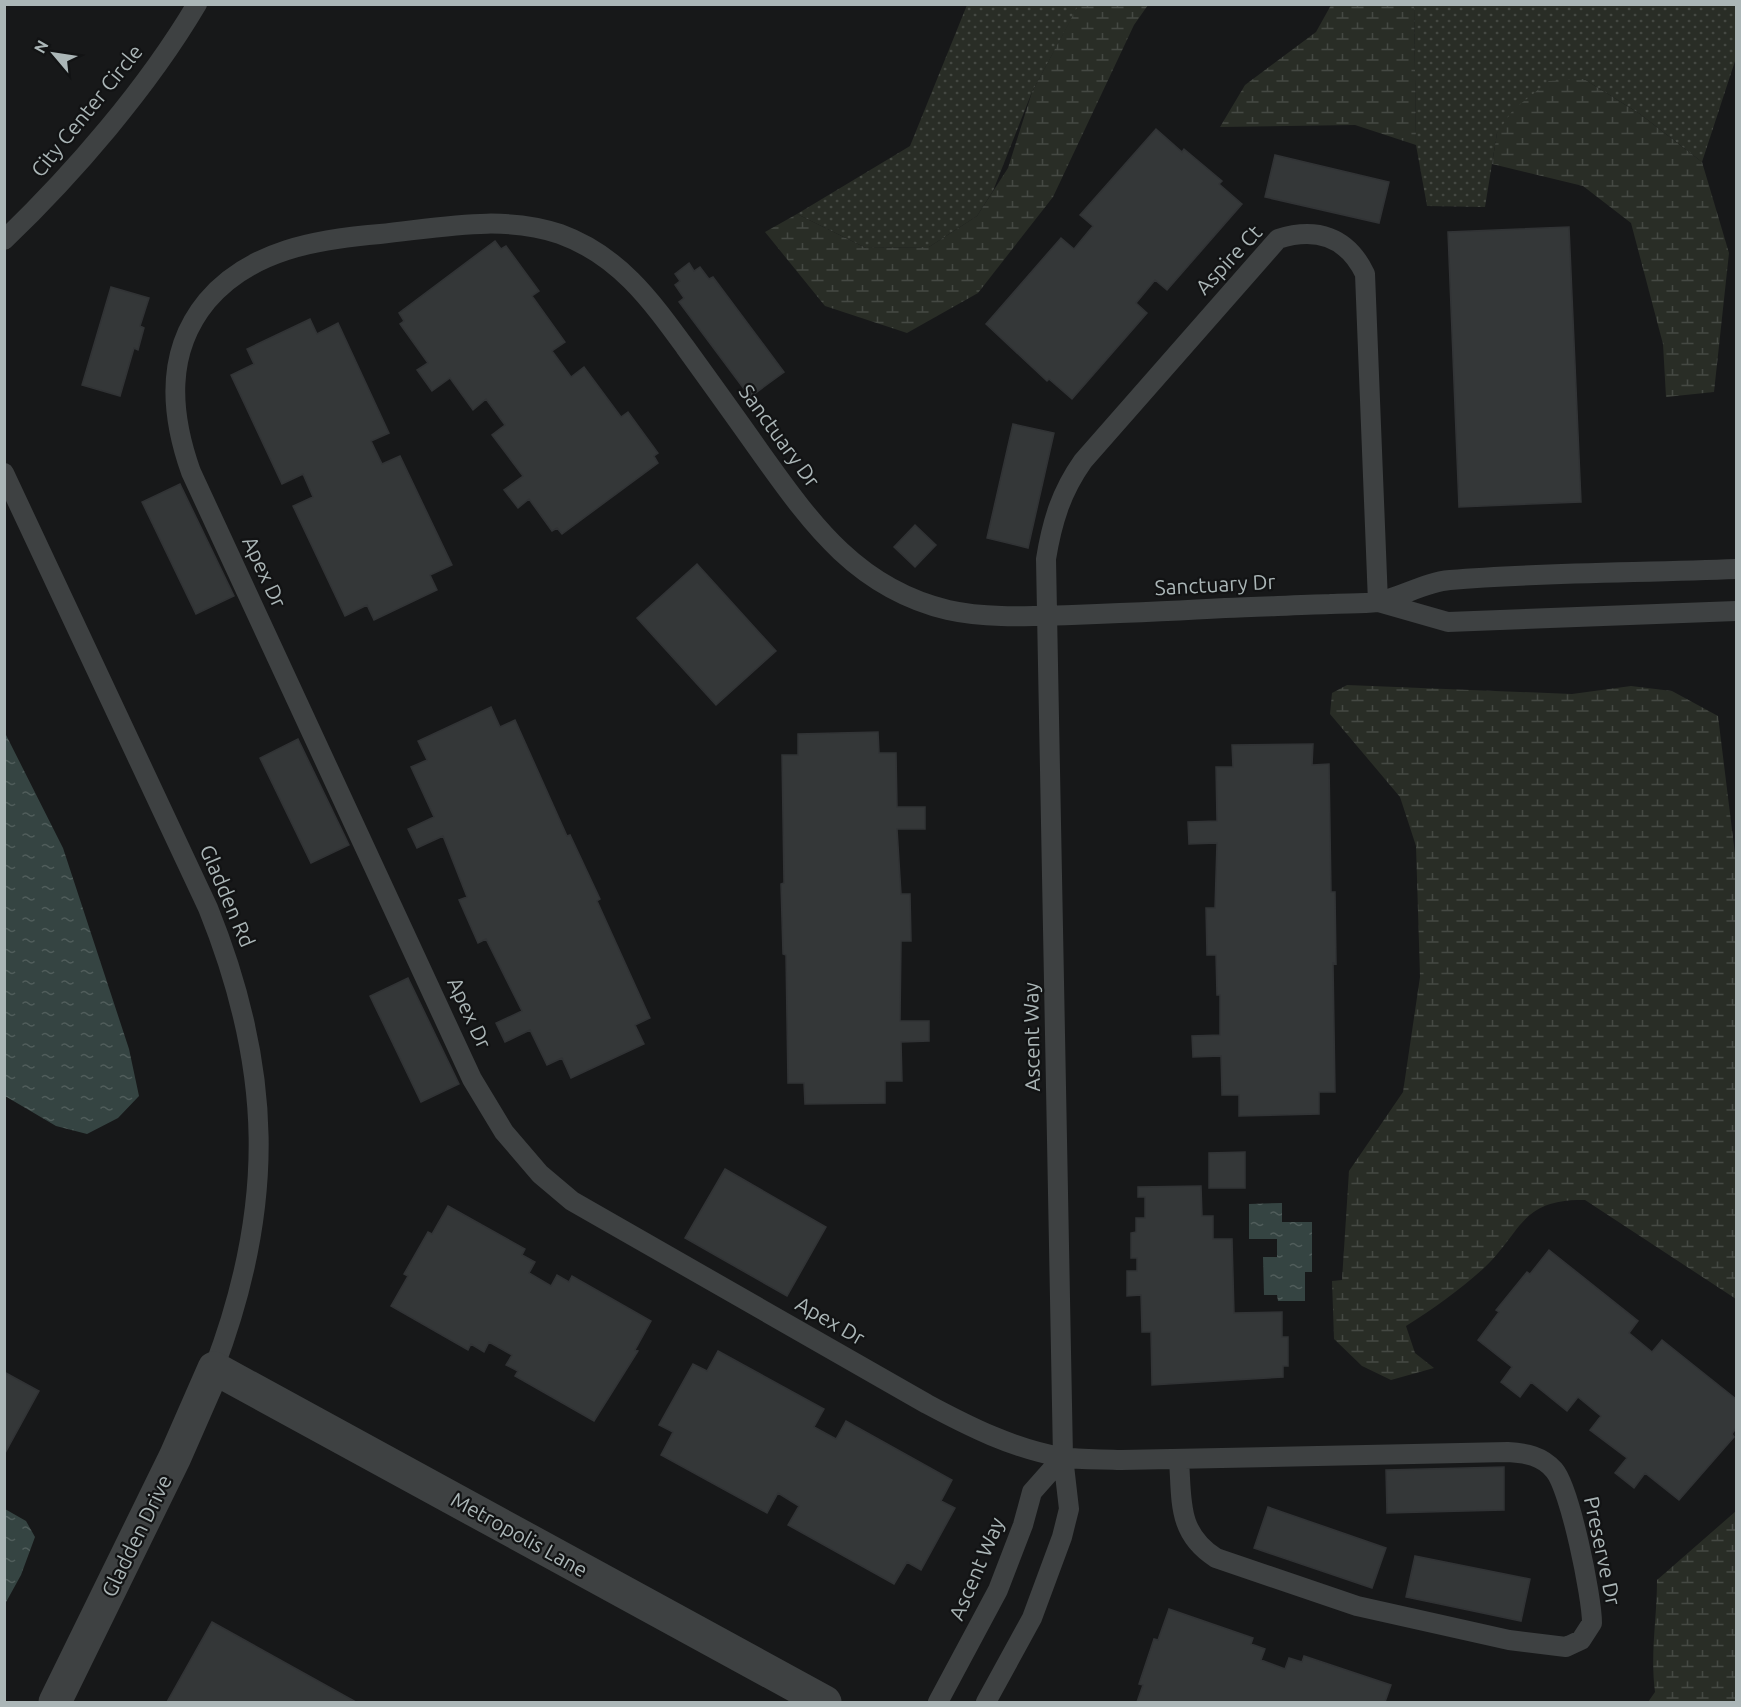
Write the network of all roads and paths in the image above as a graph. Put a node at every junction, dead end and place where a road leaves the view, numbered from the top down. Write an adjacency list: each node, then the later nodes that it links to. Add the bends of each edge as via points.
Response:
1 (197, 4): 2 (lane, City Center Circle, via 126,104 62,182)
2 (4, 240)
3 (199, 311): 8 (lane, Sanctuary Dr, via 213,294 252,264 312,243 493,223 558,234 607,258 648,296 780,480 843,556 896,591 947,609 973,614); 10 (lane, Apex Dr, via 178,355 174,380 178,430 188,461 472,1078 504,1132 540,1174 572,1201 976,1431)
4 (4, 473): 9 (lane, Gladden Rd, via 208,908 229,960 244,1014 255,1069 259,1175 245,1273)
5 (1737, 569): 6 (lane, Sanctuary Dr, via 1444,580)
6 (1378, 602): 7 (lane, Sanctuary Dr, via 1448,622); 8 (lane, Sanctuary Dr); 8 (lane, Aspire Ct, via 1365,274 1352,253 1339,242 1299,232 1278,239 1068,483 1054,517 1048,549)
7 (1737, 611)
8 (1047, 615): 10 (lane, Ascent Way)
9 (214, 1368): 12 (street, Gladden Drive); 13 (street, Metropolis Lane)
10 (1063, 1457): 11 (lane, Preserve Dr); 14 (lane, Ascent Way, via 1032,1492 998,1590); 15 (lane, Ascent Way, via 1069,1509 1062,1537 1032,1618)
11 (1179, 1460): 11 (lane, Preserve Dr, via 1187,1527 1203,1550 1216,1558 1357,1606 1500,1638 1566,1647 1581,1640 1592,1623 1562,1483 1547,1463 1535,1457 1508,1452)
12 (56, 1702)
13 (825, 1702)
14 (938, 1702)
15 (986, 1702)

